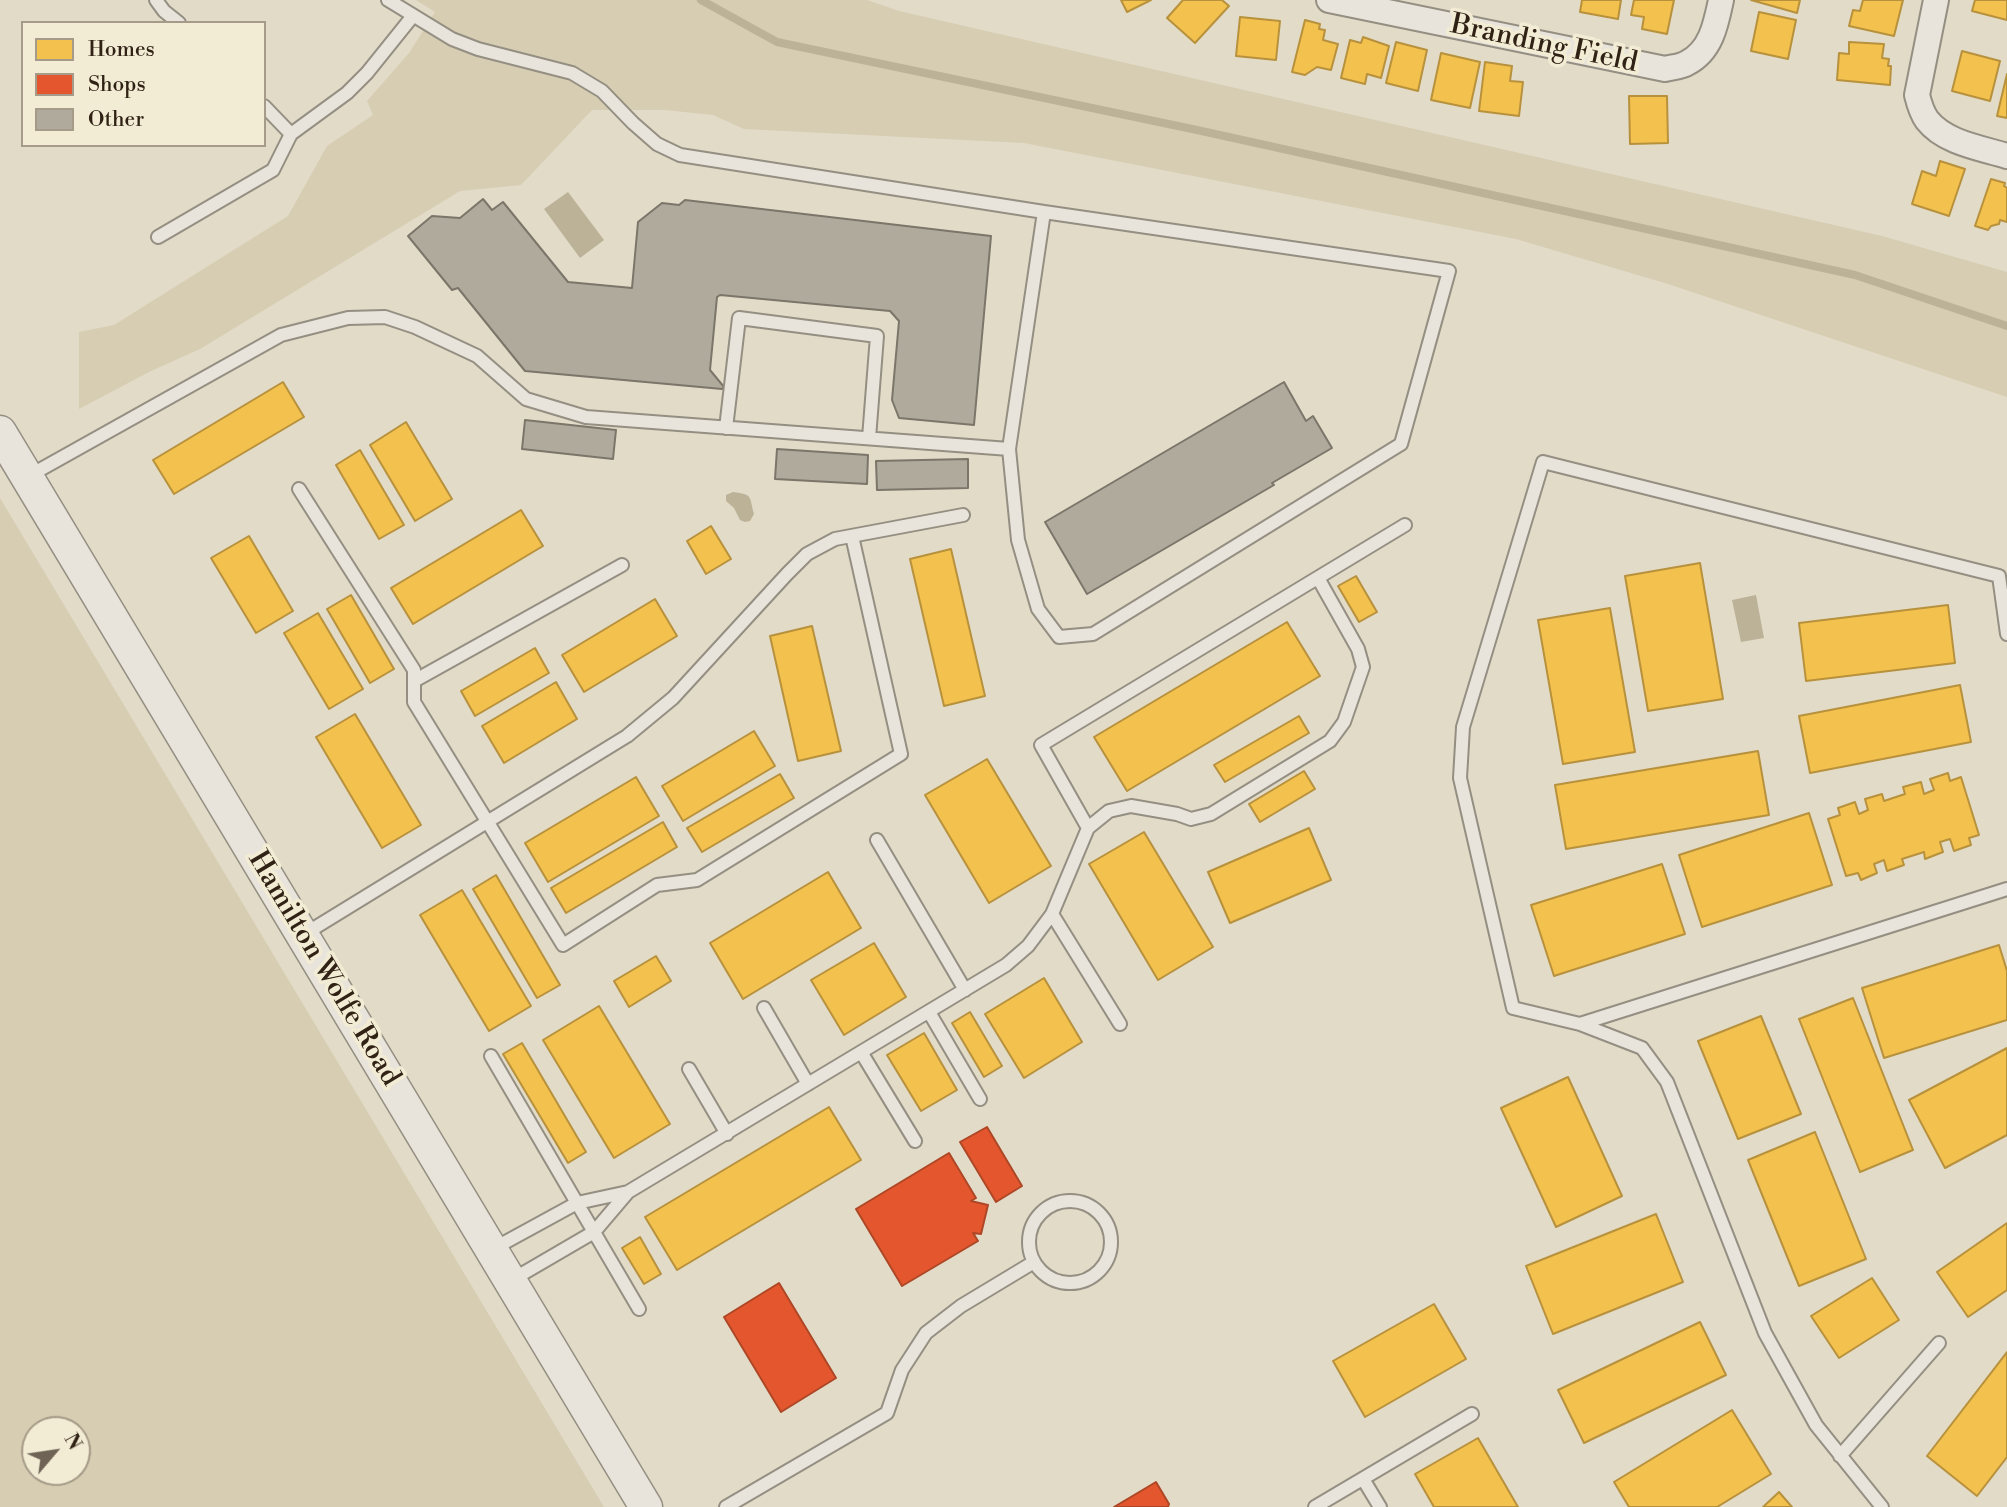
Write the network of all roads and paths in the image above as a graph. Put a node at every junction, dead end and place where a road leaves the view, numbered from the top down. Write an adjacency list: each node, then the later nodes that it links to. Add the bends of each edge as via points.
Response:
1 (156, 0): 7 (lane)
2 (388, 0): 6 (lane)
3 (1329, 0): 4 (street, Branding Field, via 1665,69 1686,64 1702,52 1714,32)
4 (1721, 0)
5 (1936, 0): 10 (street, via 1917,94 1920,107 1927,121 1946,136)
6 (412, 17): 9 (lane, via 367,73); 11 (lane, via 478,49 572,73 602,92 657,144 680,155)
7 (176, 21)
8 (266, 108): 9 (lane)
9 (291, 134): 12 (lane, via 273,170)
10 (2007, 156)
11 (1044, 212): 16 (lane); 16 (lane, via 1449,271 1401,444 1093,634 1059,637 1038,609 1018,540)
12 (158, 237)
13 (726, 428): 15 (lane); 15 (lane, via 739,318 877,336); 17 (lane, via 586,417 526,399 477,356 415,327 385,317 348,318 281,335)
14 (0, 432): 17 (street, Hamilton Wolfe Road)
15 (869, 438): 16 (lane)
16 (1009, 449)
17 (27, 477): 31 (street, Hamilton Wolfe Road)
18 (299, 489): 25 (lane, via 414,670)
19 (963, 514): 21 (lane)
20 (1405, 526): 23 (lane)
21 (852, 536): 26 (lane, via 835,539 807,554 673,698 627,736); 26 (lane, via 901,754 697,880 657,885 563,945)
22 (622, 565): 25 (lane)
23 (1318, 578): 27 (lane, via 1041,745); 27 (lane, via 1358,649 1363,667 1345,722 1331,741 1211,814 1191,819 1131,806 1109,811)
24 (2007, 634): 36 (lane, via 1999,576 1543,462 1464,727 1460,778 1513,1008)
25 (414, 681): 26 (lane, via 414,702)
26 (487, 822): 31 (lane)
27 (1088, 828): 30 (lane)
28 (877, 840): 32 (lane)
29 (2007, 889): 36 (lane)
30 (1052, 914): 32 (lane, via 1028,946); 35 (lane)
31 (302, 935): 47 (street, Hamilton Wolfe Road)
32 (965, 990): 34 (lane)
33 (764, 1008): 40 (lane)
34 (929, 1012): 37 (lane); 41 (lane)
35 (1120, 1024)
36 (1580, 1024): 53 (lane, via 1642,1048 1667,1082 1765,1333 1816,1425)
37 (861, 1052): 40 (lane); 43 (lane)
38 (491, 1056): 45 (lane)
39 (689, 1069): 42 (lane)
40 (808, 1084): 42 (lane)
41 (980, 1099)
42 (727, 1133): 44 (lane)
43 (915, 1141)
44 (628, 1192): 45 (lane); 46 (lane)
45 (577, 1203): 46 (lane); 47 (lane)
46 (594, 1232): 49 (lane); 50 (lane)
47 (491, 1250): 49 (street, Hamilton Wolfe Road)
48 (1034, 1262): 48 (lane, via 1053,1280 1078,1283 1090,1278 1108,1256 1108,1228 1090,1207 1076,1202 1048,1207 1030,1231); 56 (lane, via 926,1333 902,1370 887,1413)
49 (509, 1282): 55 (street, Hamilton Wolfe Road)
50 (639, 1309)
51 (1939, 1343): 53 (lane)
52 (1472, 1414): 54 (lane)
53 (1840, 1456): 59 (lane)
54 (1363, 1479): 57 (lane); 58 (lane)
55 (646, 1507)
56 (726, 1507)
57 (1315, 1507)
58 (1380, 1507)
59 (1882, 1507)

